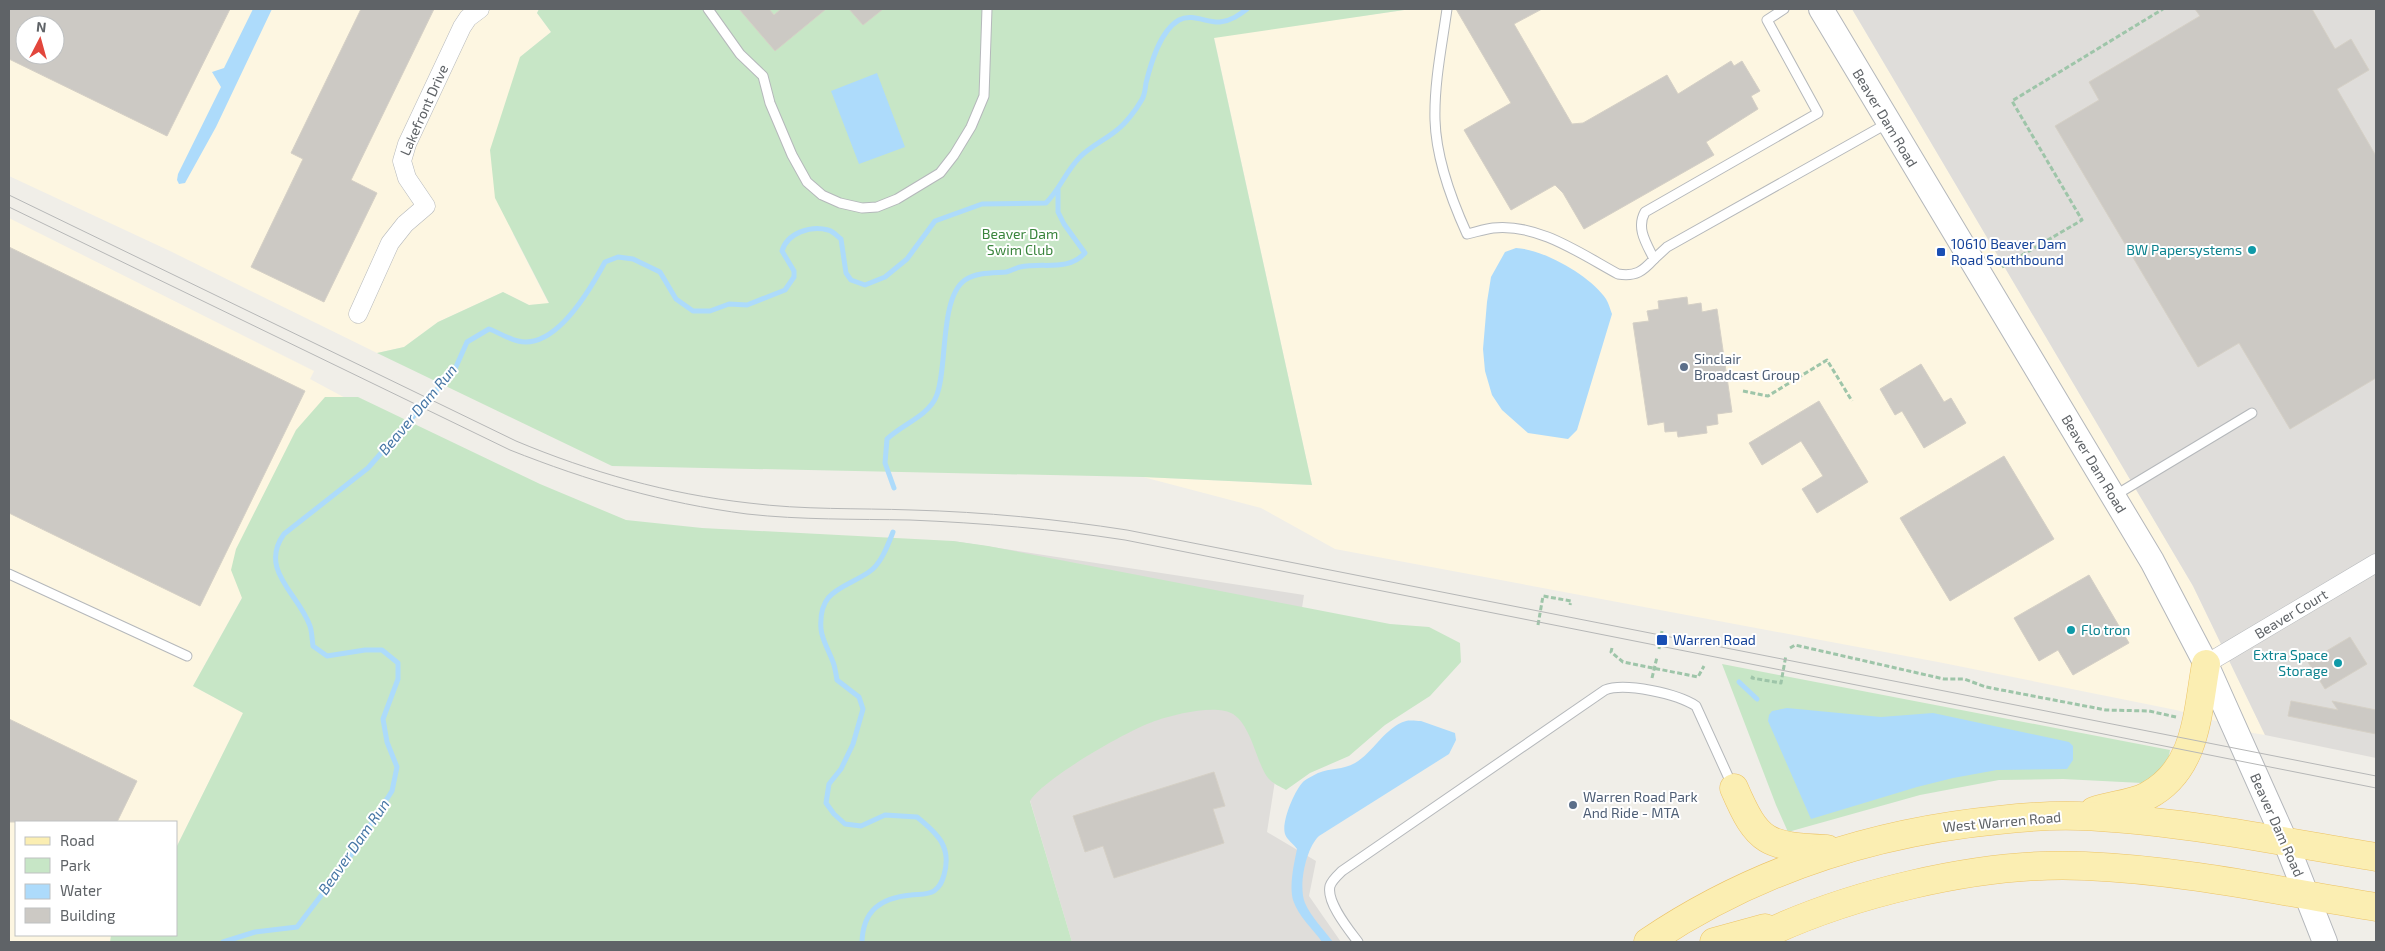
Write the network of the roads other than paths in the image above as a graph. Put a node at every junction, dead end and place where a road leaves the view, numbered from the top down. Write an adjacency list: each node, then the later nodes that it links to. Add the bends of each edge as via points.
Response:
1 (480, 9): 9 (street, Lakefront Drive, via 468,18 462,28 402,161 407,178 426,206 395,235)
2 (708, 9): 3 (lane, via 740,54 763,76 792,155 807,182 822,195 862,208 897,200 940,173 954,155 984,96)
3 (987, 9)
4 (1447, 9): 8 (lane, via 1435,120 1453,202 1467,234 1493,228 1539,233 1618,274 1628,276 1642,272)
5 (1784, 9): 8 (lane, via 1767,20 1818,113 1645,212 1641,229)
6 (1820, 9): 7 (main road, Beaver Dam Road)
7 (1888, 123): 8 (lane, via 1667,247); 11 (main road, Beaver Dam Road)
8 (1654, 259)
9 (358, 314)
10 (2252, 413): 11 (lane)
11 (2114, 496): 15 (main road, Beaver Dam Road)
12 (2376, 563): 15 (street, Beaver Court)
13 (9, 574): 14 (lane)
14 (187, 656)
15 (2206, 664): 17 (main road, via 2190,750 2183,764 2166,784 2145,797); 18 (main road, Beaver Dam Road)
16 (1734, 788): 19 (main road, via 1747,817 1762,836 1788,847); 24 (lane, via 1696,706 1685,699 1624,687 1604,690 1334,879 1330,887 1332,901)
17 (2078, 816): 18 (main road, West Warren Road, via 2157,822); 19 (main road, West Warren Road, via 2025,817 1960,824 1896,835)
18 (2286, 843): 20 (main road, West Warren Road); 21 (main road, Beaver Dam Road)
19 (1843, 850): 25 (main road, West Warren Road, via 1748,886 1691,914)
20 (2376, 857)
21 (2307, 896): 22 (main road); 23 (main road, via 2156,871 2074,866 1969,874 1911,886); 28 (main road, Beaver Dam Road)
22 (2376, 907)
23 (1820, 912): 26 (main road); 27 (main road)
24 (1358, 942)
25 (1648, 942)
26 (1714, 942)
27 (1748, 942)
28 (2326, 942)

